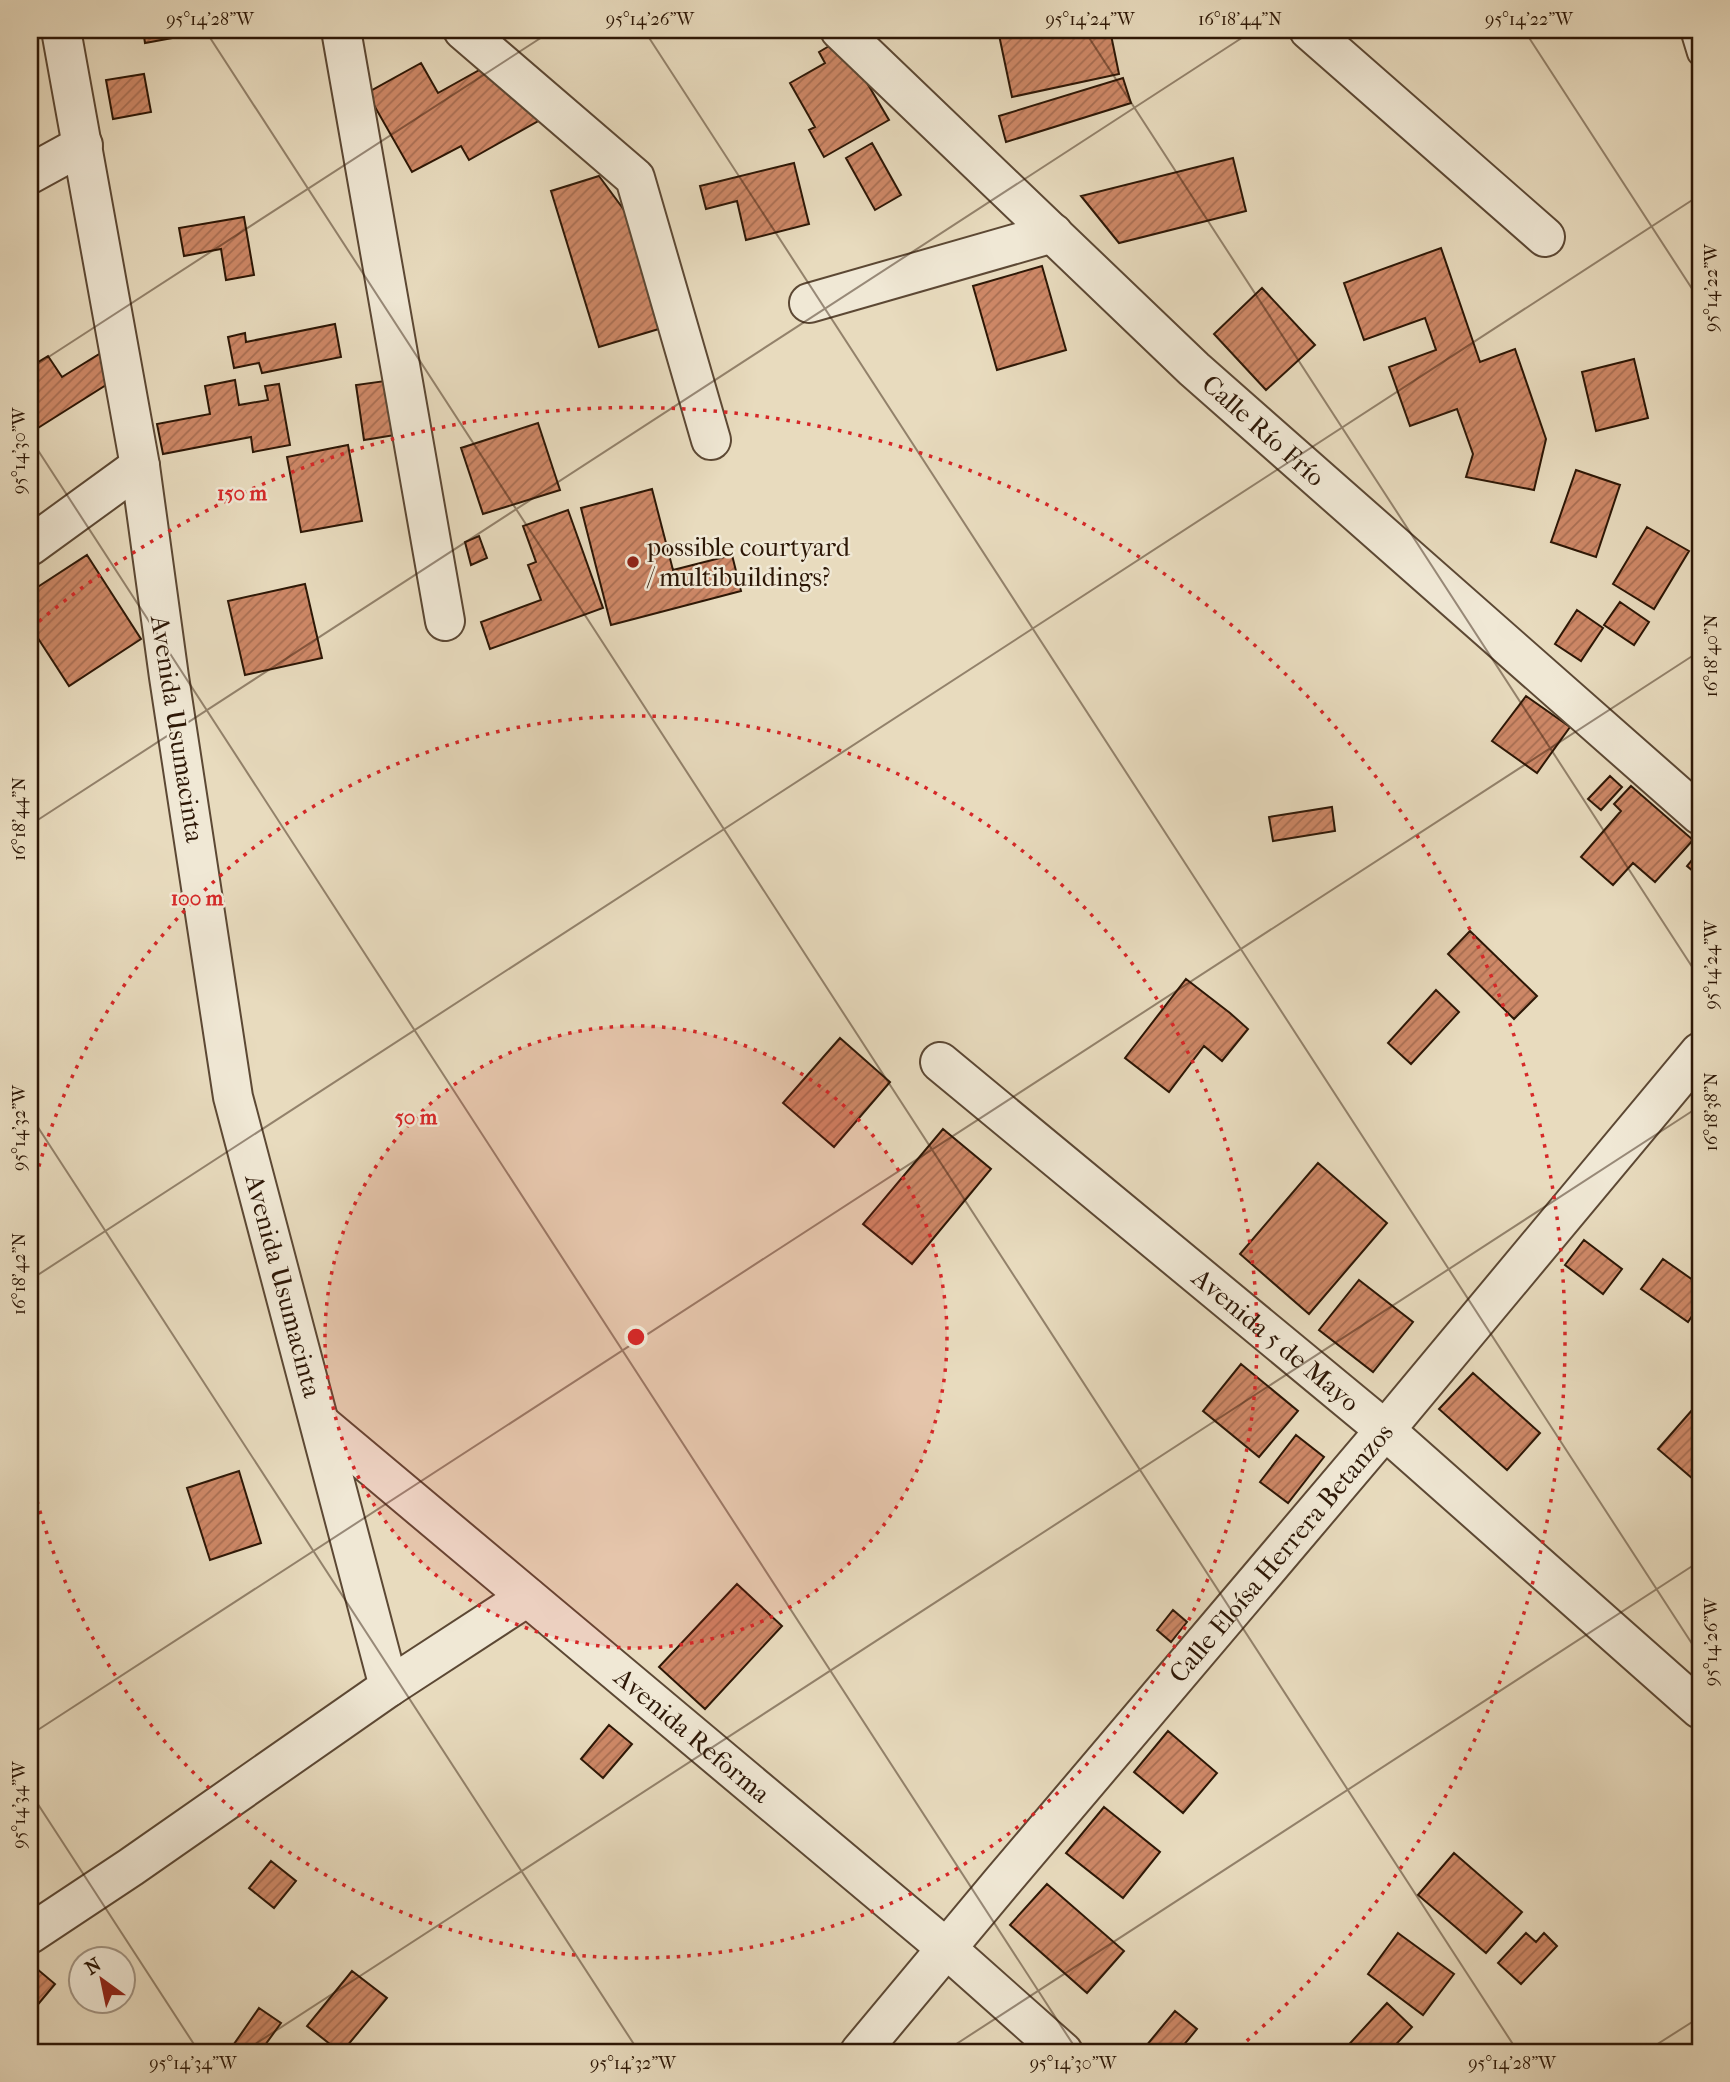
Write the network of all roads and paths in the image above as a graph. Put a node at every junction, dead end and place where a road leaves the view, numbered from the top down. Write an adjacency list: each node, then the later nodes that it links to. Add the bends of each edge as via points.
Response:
1 (61, 30): 8 (street, Avenida Usumacinta)
2 (341, 30): 16 (street)
3 (463, 30): 13 (street, via 635,178)
4 (840, 30): 10 (street, Calle Río Frío)
5 (1308, 30): 11 (street)
6 (1693, 30): 7 (lane)
7 (1700, 53)
8 (83, 145): 9 (street); 14 (street, Avenida Usumacinta)
9 (30, 174)
10 (1053, 233): 12 (street); 17 (street, Calle Río Frío, via 1194,369)
11 (1545, 237)
12 (808, 303)
13 (711, 440)
14 (140, 466): 15 (street); 20 (street, Avenida Usumacinta, via 233,1097)
15 (30, 546)
16 (445, 621)
17 (1700, 815)
18 (1700, 1052): 21 (street, Calle Eloísa Herrera Betanzos)
19 (940, 1062): 21 (street, Avenida 5 de Mayo)
20 (320, 1423): 22 (street, Avenida Reforma); 23 (street, Avenida Usumacinta)
21 (1385, 1430): 24 (street, Avenida 5 de Mayo); 26 (street, Calle Eloísa Herrera Betanzos)
22 (527, 1597): 23 (street); 26 (street, Avenida Reforma)
23 (389, 1687): 25 (street)
24 (1700, 1709)
25 (30, 1934)
26 (946, 1948): 27 (street, Calle Eloísa Herrera Betanzos); 28 (street, Avenida Reforma)
27 (860, 2052)
28 (1063, 2052)

